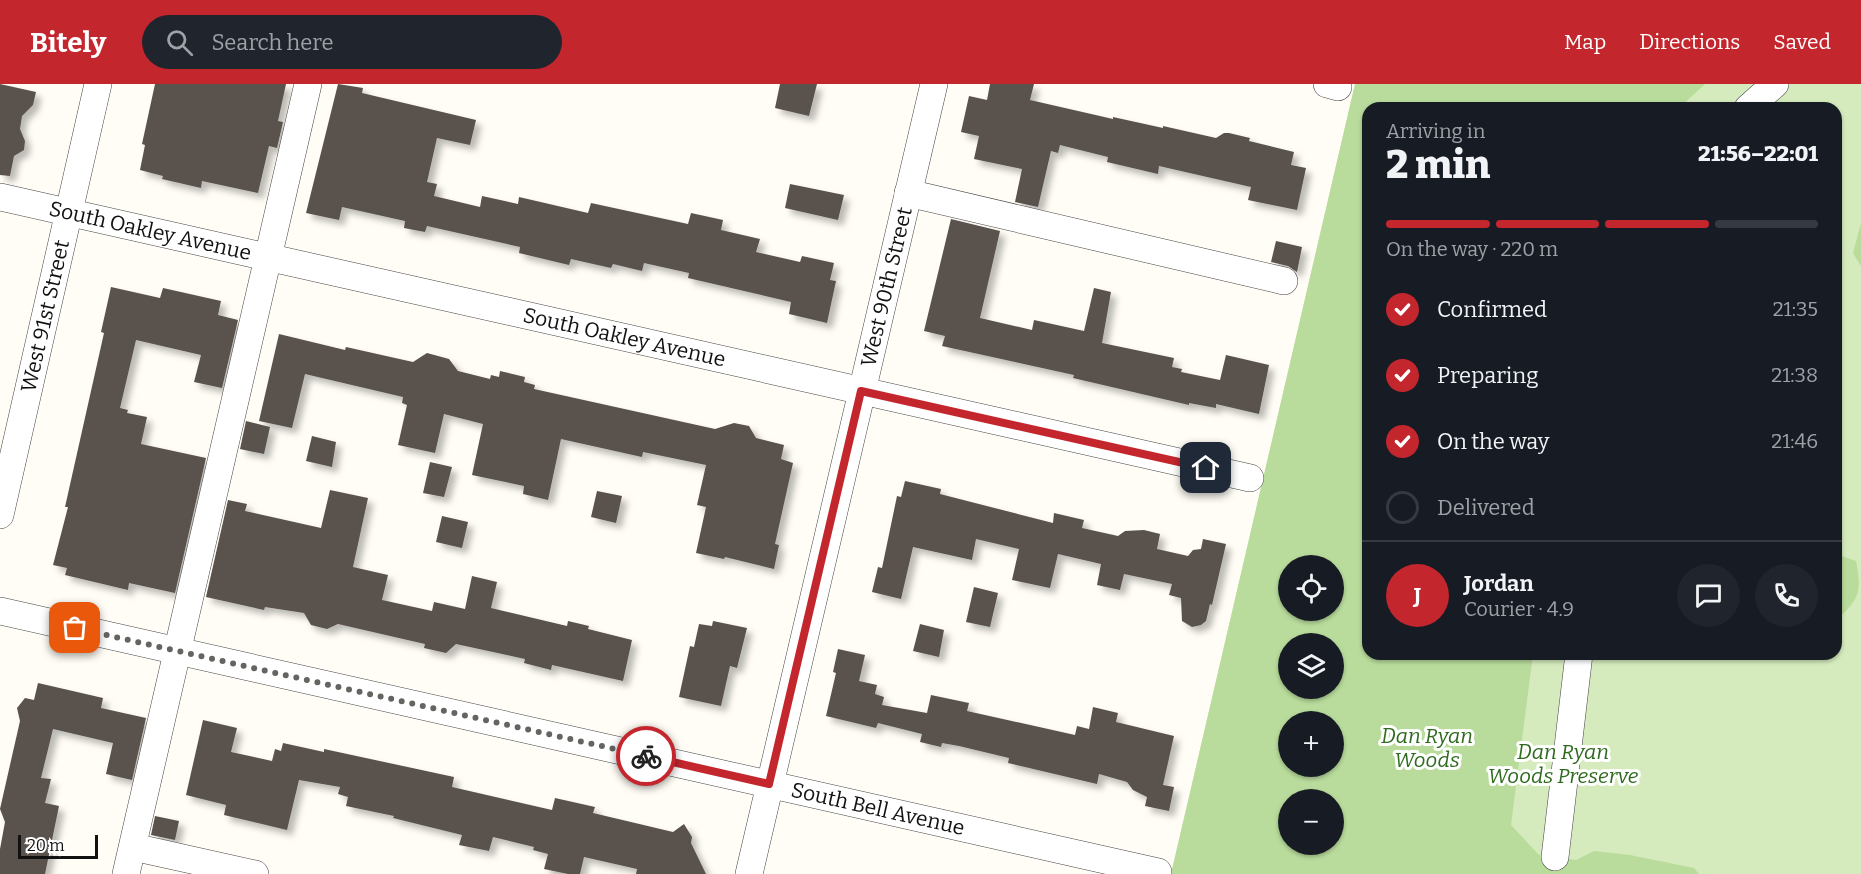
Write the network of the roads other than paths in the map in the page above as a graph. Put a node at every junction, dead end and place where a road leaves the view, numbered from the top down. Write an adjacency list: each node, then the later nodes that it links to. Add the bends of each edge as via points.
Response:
1 (98, 84): 8 (street, West 91st Street)
2 (308, 84): 9 (street)
3 (934, 84): 6 (street, West 90th Street)
4 (1776, 84): 5 (street)
5 (1755, 102)
6 (908, 193): 10 (street); 11 (street, West 90th Street)
7 (0, 197): 8 (street, South Oakley Avenue)
8 (69, 213): 9 (street, South Oakley Avenue); 13 (street, West 91st Street)
9 (268, 257): 11 (street, South Oakley Avenue); 15 (street)
10 (1284, 281)
11 (861, 391): 12 (street, South Oakley Avenue); 17 (street, West 90th Street)
12 (1250, 478)
13 (0, 514)
14 (0, 611): 15 (street, South Bell Avenue)
15 (178, 651): 17 (street, South Bell Avenue); 18 (street)
16 (1578, 660): 19 (street)
17 (769, 784): 20 (street, South Bell Avenue); 23 (street, West 90th Street)
18 (133, 847): 21 (street); 22 (street)
19 (1555, 857)
20 (1158, 872)
21 (126, 874)
22 (255, 874)
23 (749, 874)

